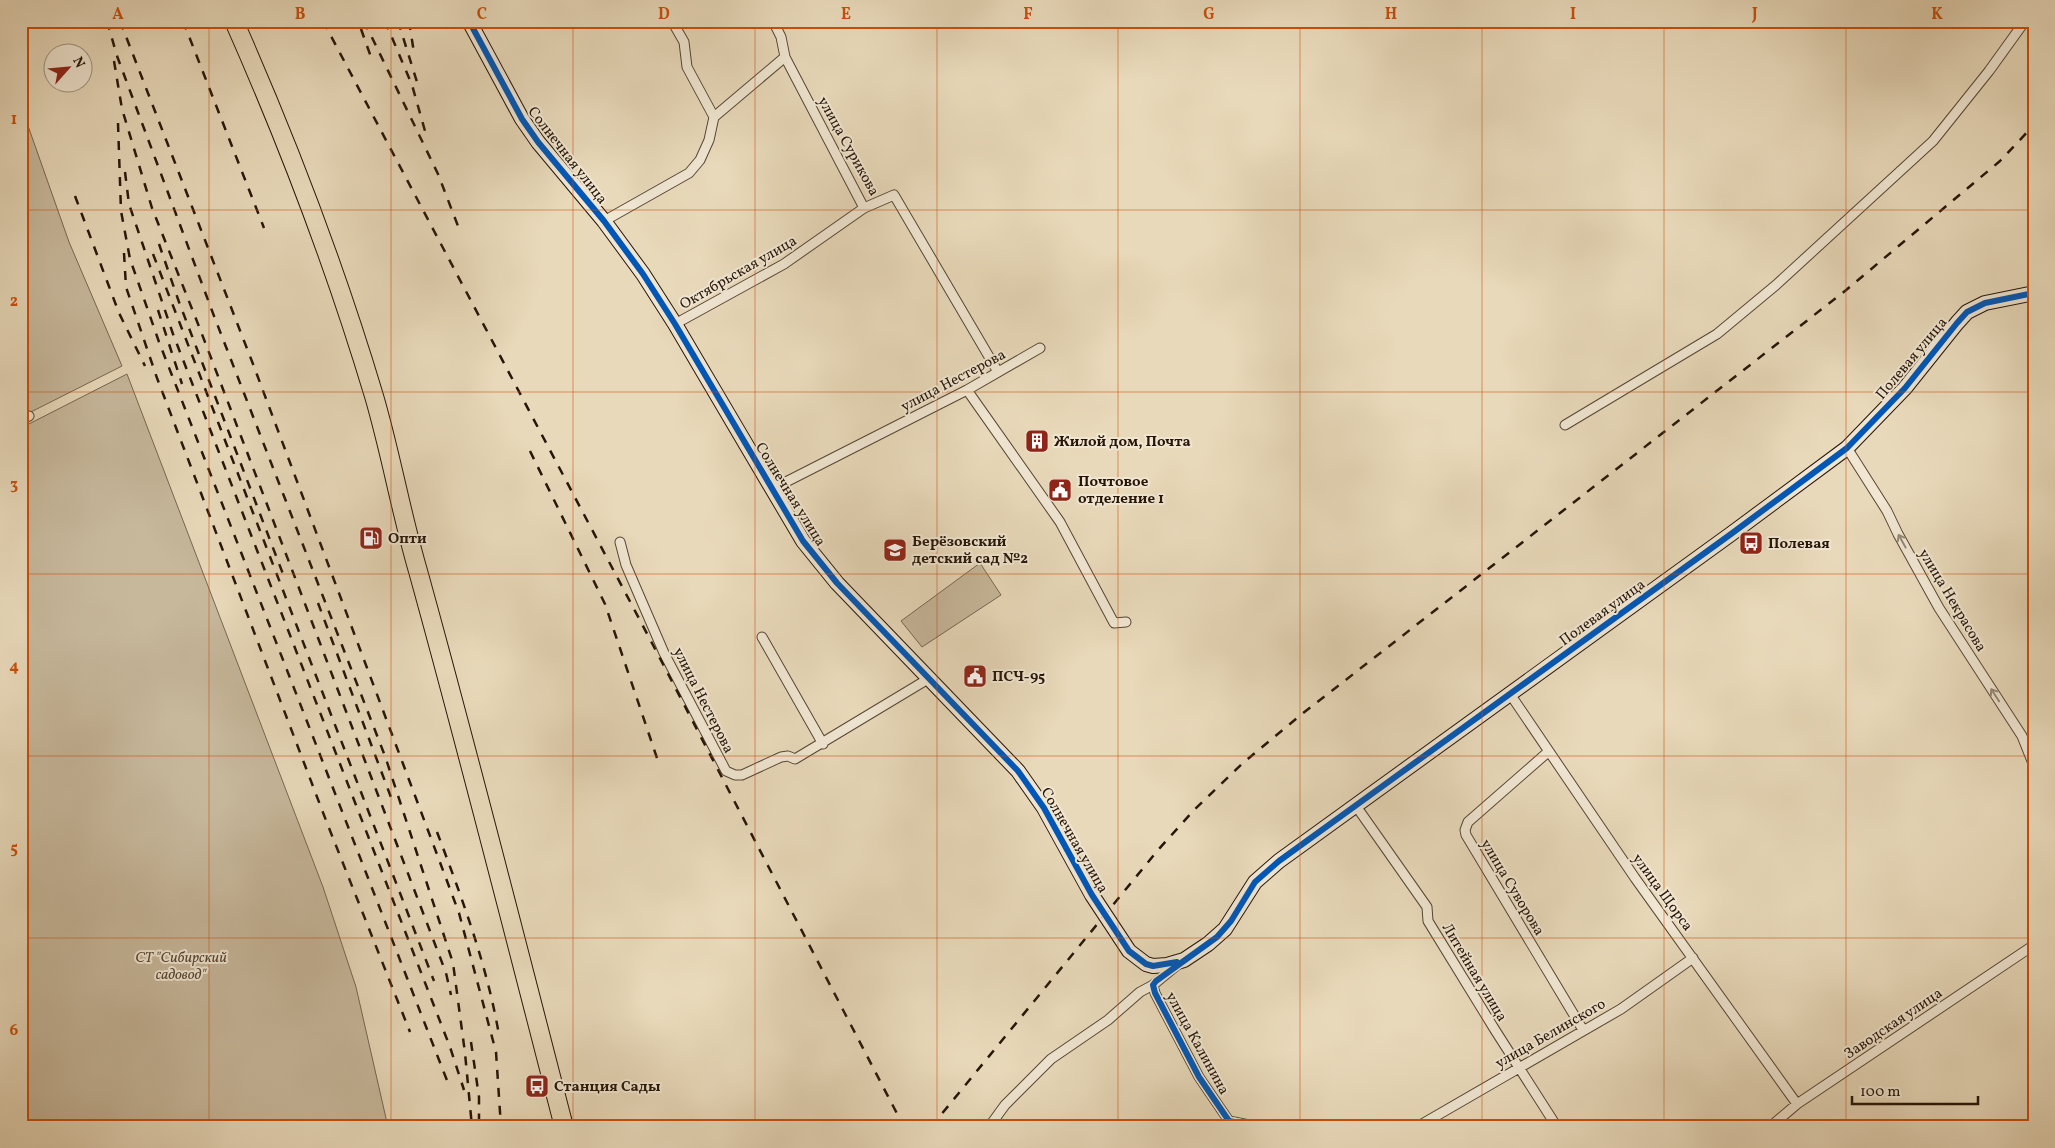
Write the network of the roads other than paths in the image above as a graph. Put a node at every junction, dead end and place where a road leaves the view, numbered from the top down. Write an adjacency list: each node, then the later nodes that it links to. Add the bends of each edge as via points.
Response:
1 (234, 21): 35 (highway, via 310,208 374,397)
2 (469, 21): 9 (street, Солнечная улица, via 522,119)
3 (672, 21): 7 (street, via 684,42 687,67)
4 (773, 21): 6 (street, улица Сурикова, via 781,37)
5 (2025, 21): 15 (street, via 1990,71 1933,141 1776,285 1717,334)
6 (785, 57): 7 (street); 8 (street, улица Сурикова)
7 (714, 117): 9 (street, via 709,140 700,160 689,173)
8 (864, 208): 11 (street, Октябрьская улица, via 784,264); 13 (street, улица Сурикова, via 894,195)
9 (604, 221): 11 (street, Солнечная улица)
10 (2034, 293): 16 (street, Полевая улица, via 1985,303 1968,312 1905,388)
11 (675, 324): 17 (street, Солнечная улица)
12 (1040, 348): 13 (street, улица Нестерова)
13 (998, 372): 14 (street, улица Нестерова)
14 (967, 390): 17 (street, улица Нестерова); 19 (street, via 1060,522 1114,623)
15 (1564, 425)
16 (1847, 448): 22 (street, Полевая улица); 25 (street, улица Некрасова, one-way to 16, via 2022,736 1939,608 1888,510)
17 (772, 489): 21 (street, Солнечная улица, via 803,540 831,576)
18 (620, 542): 23 (street, улица Нестерова, via 626,565 664,653 726,771 735,776 742,775 781,757 795,760)
19 (1126, 622)
20 (762, 637): 23 (street)
21 (928, 679): 23 (street, улица Нестерова); 29 (street, Солнечная улица, via 1018,771 1129,951 1153,966)
22 (1510, 694): 24 (street, улица Щорса); 26 (street, Полевая улица)
23 (822, 744)
24 (1548, 752): 28 (street, улица Щорса); 31 (street, улица Суворова, via 1468,822 1465,830)
25 (2034, 766)
26 (1356, 806): 29 (street, Полевая улица, via 1266,872 1247,894 1225,929); 32 (street, Литейная улица, via 1427,907 1428,921)
27 (2034, 945): 33 (street, Заводская улица)
28 (1693, 958): 31 (street, улица Белинского, via 1621,1009); 33 (street, улица Щорса)
29 (1184, 960): 30 (street, улица Калинина)
30 (1153, 985): 34 (street, улица Калинина, via 1199,1077); 36 (street, via 1051,1058 1005,1105)
31 (1583, 1030): 32 (street, улица Белинского)
32 (1519, 1067): 38 (street, улица Белинского); 39 (street, Литейная улица)
33 (1797, 1104): 40 (street, Заводская улица)
34 (1230, 1124): 37 (street, улица Калинина)
35 (564, 1127)
36 (989, 1127)
37 (1259, 1127)
38 (1418, 1127)
39 (1557, 1127)
40 (1770, 1127)

